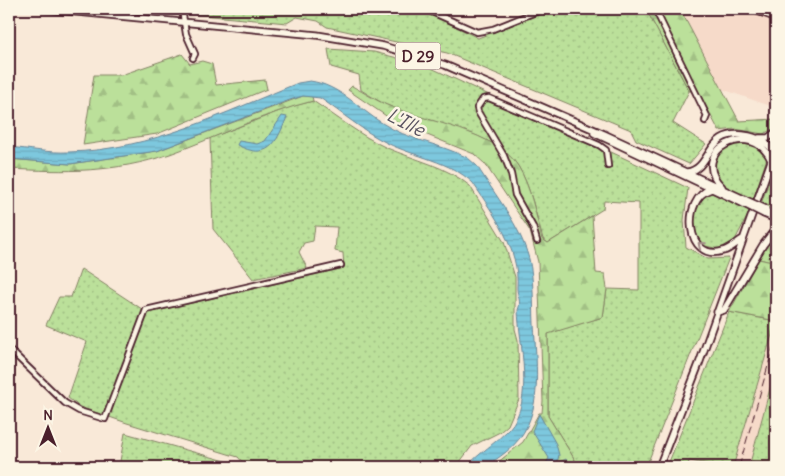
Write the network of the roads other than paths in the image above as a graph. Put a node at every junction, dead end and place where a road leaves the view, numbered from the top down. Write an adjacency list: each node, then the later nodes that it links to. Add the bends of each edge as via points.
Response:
1 (46, 9): 8 (main road, D 29)
2 (182, 9): 8 (street)
3 (425, 9): 4 (street, via 477,32)
4 (543, 9)
5 (655, 9): 10 (street, via 707,116)
6 (750, 9): 7 (street)
7 (776, 18)
8 (184, 22): 9 (street, via 195,54); 17 (main road, D 29, via 317,35 383,46 453,68)
9 (193, 58)
10 (704, 121)
11 (776, 132): 12 (main road, via 768,138)
12 (760, 138): 13 (main road); 17 (main road, via 738,134 724,137 698,167)
13 (775, 149): 14 (main road)
14 (771, 160): 16 (main road, via 767,150 761,146 733,141 718,150); 25 (main road)
15 (608, 166): 26 (street, via 606,150 600,144 489,98 483,99 478,112 504,156 515,195)
16 (712, 167): 18 (main road); 20 (main road, via 716,180)
17 (686, 174): 18 (main road, D 29); 19 (main road, D 29)
18 (700, 178): 20 (main road, D 29)
19 (711, 189): 21 (main road, D 29); 25 (main road, one-way to 19, via 719,252 704,249 695,241 691,231 692,214 701,195)
20 (726, 190): 21 (main road, D 29)
21 (745, 202): 22 (main road, D 29, bridge)
22 (771, 212): 23 (main road, D 29)
23 (776, 219)
24 (776, 228): 28 (main road, via 724,310)
25 (743, 239): 28 (main road)
26 (537, 241)
27 (341, 265): 29 (street, via 146,310 105,419 65,403)
28 (717, 312): 30 (main road)
29 (9, 349)
30 (659, 467)

